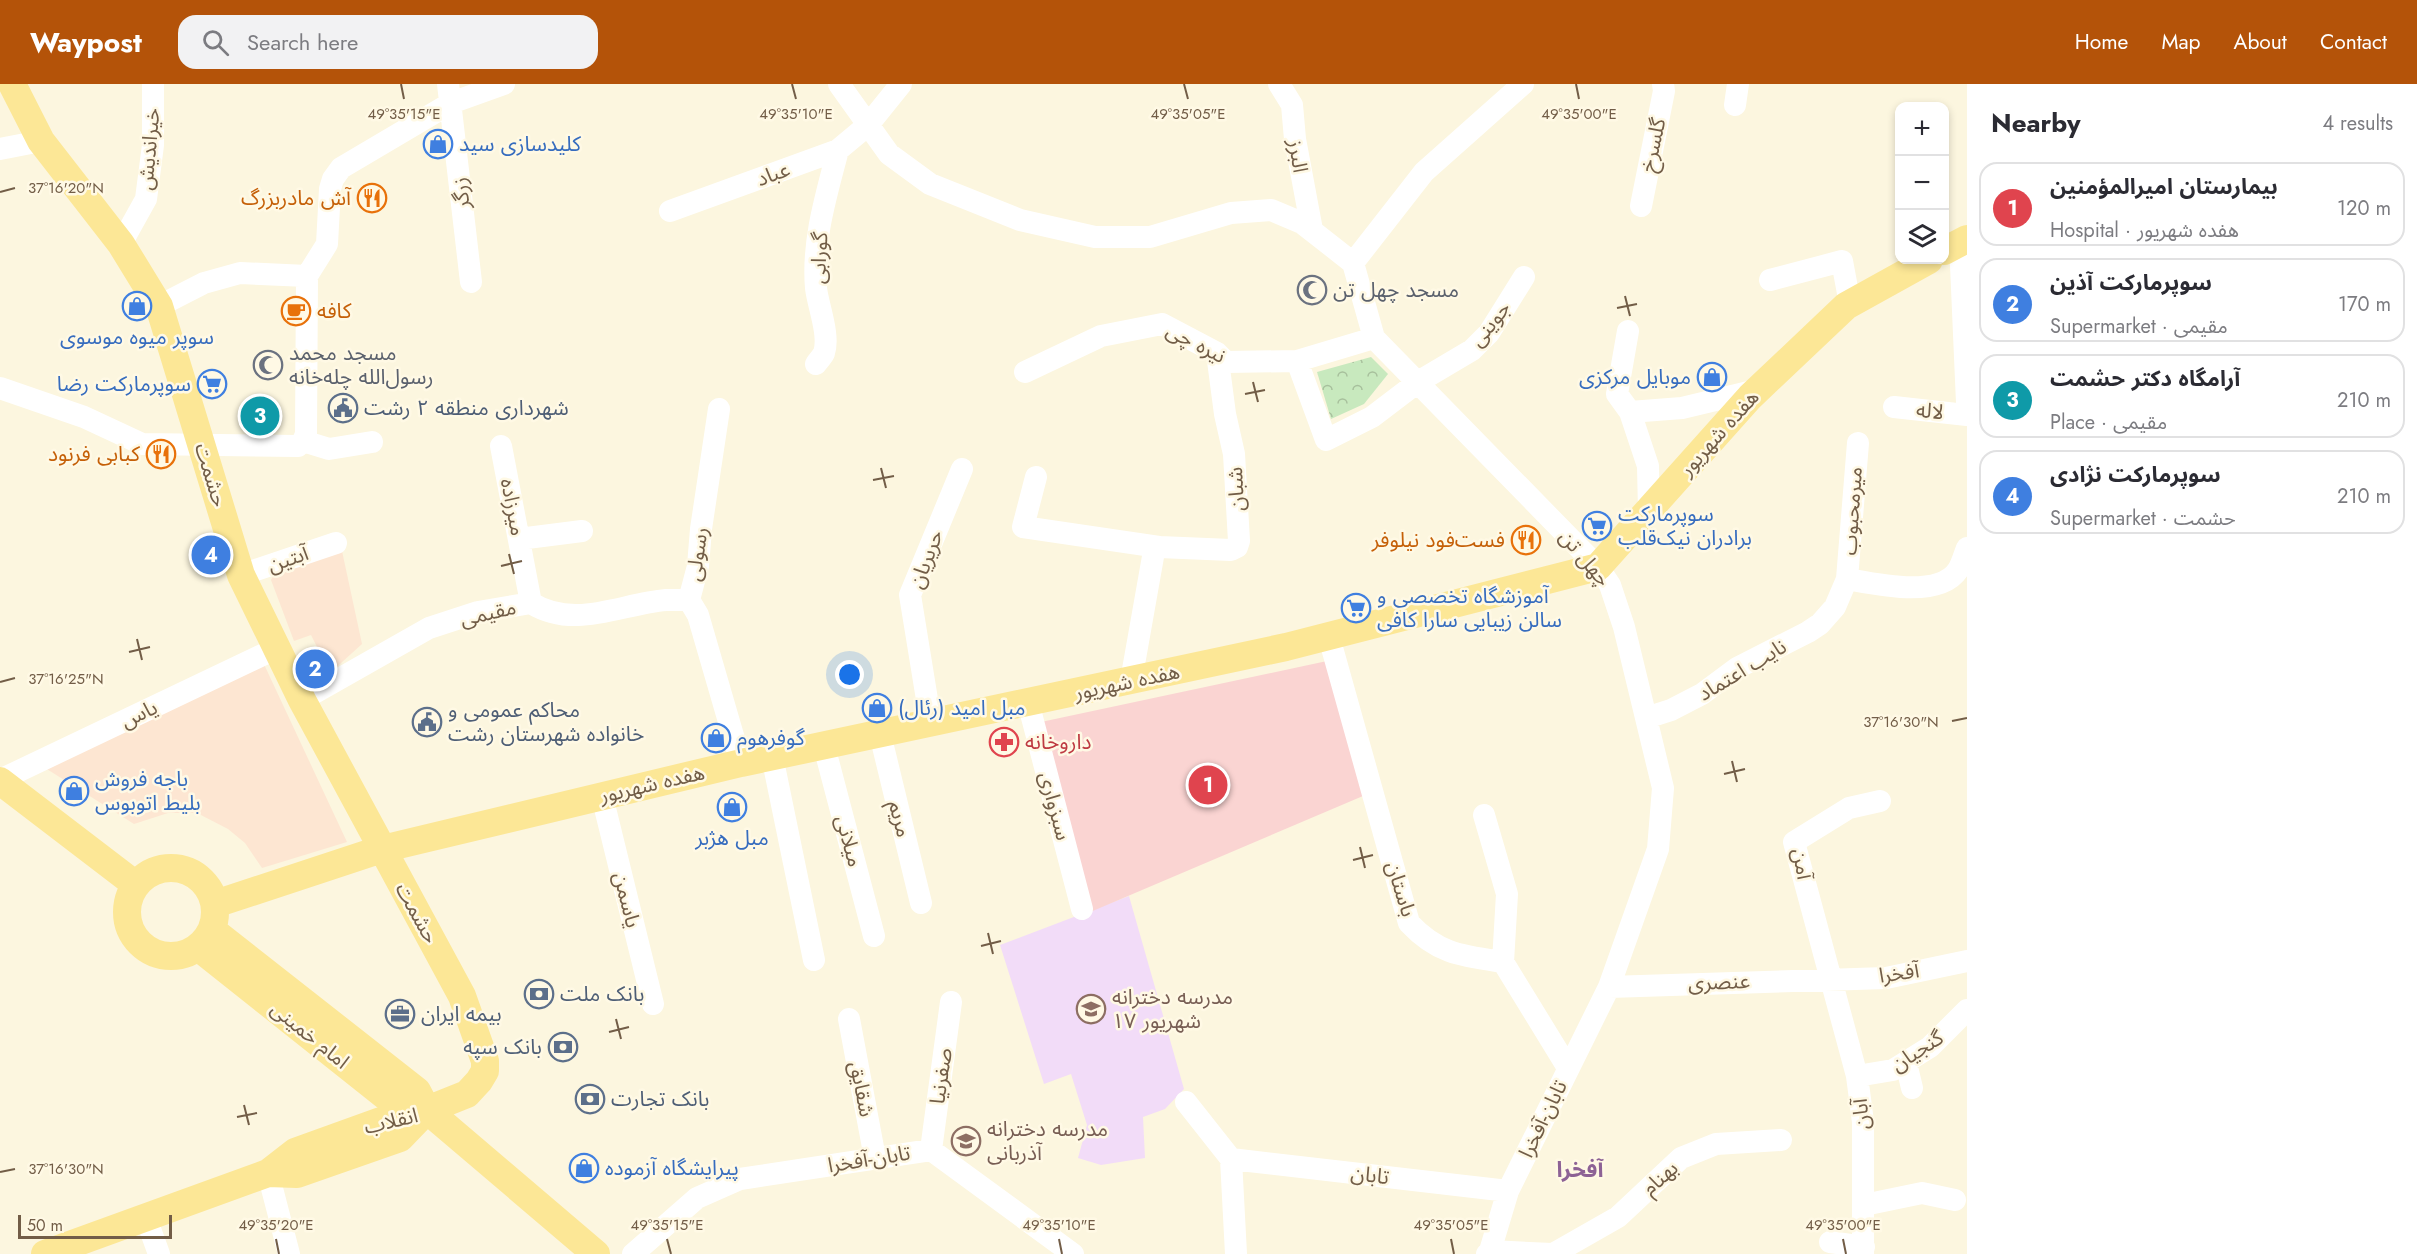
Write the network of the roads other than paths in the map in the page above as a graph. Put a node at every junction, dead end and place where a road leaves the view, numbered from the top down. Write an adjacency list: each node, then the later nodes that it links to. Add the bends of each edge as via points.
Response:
1 (12, 84): 11 (main road, حشمت)
2 (153, 84): 17 (street, خیراندیش, via 153,145 146,199)
3 (504, 84): 9 (street)
4 (840, 84): 10 (street)
5 (901, 84): 10 (street)
6 (1279, 84): 16 (street, البرز, via 1292,105)
7 (1523, 84): 19 (street, via 1424,172)
8 (1663, 84): 14 (street, گلسرخ)
9 (449, 93): 21 (street, via 341,168 330,189 327,244); 24 (street, زرگر)
10 (868, 125): 13 (street, عباد); 16 (street, via 889,154 930,184 1020,220 1095,237 1150,237 1231,213 1271,210)
11 (40, 141): 12 (street); 17 (main road, حشمت)
12 (0, 150)
13 (838, 150): 15 (street, عباد); 31 (street, گورابی, via 816,248 816,290 824,352)
14 (1641, 206)
15 (670, 211)
16 (1312, 230): 19 (street)
17 (121, 244): 26 (main road, حشمت)
18 (1957, 244): 36 (street, لاله)
19 (1353, 263): 28 (street, چهل تن)
20 (1922, 264): 25 (main road, هفده شهریور)
21 (307, 276): 26 (street, via 240,273 204,283); 41 (street)
22 (1524, 277): 33 (street, جوینی, via 1489,333 1472,350)
23 (1770, 280): 25 (street, via 1842,261)
24 (471, 282)
25 (1850, 304): 35 (main road, هفده شهریور)
26 (159, 306): 44 (main road, حشمت)
27 (1628, 330): 39 (street, via 1617,393)
28 (1374, 338): 30 (street, نیره چی); 33 (street, چهل تن)
29 (1217, 353): 30 (street, نیره چی, via 1226,362); 32 (street, نیره چی, via 1162,324 1101,336); 52 (street, شبان, via 1234,454 1239,541 1231,550)
30 (1297, 362): 33 (street, جوینی, via 1326,440 1372,417)
31 (816, 364)
32 (1025, 372)
33 (1418, 382): 54 (street, چهل تن)
34 (0, 388): 44 (street, via 84,417 141,444)
35 (1757, 390): 39 (street, via 1682,408); 48 (main road, هفده شهریور)
36 (1967, 403)
37 (1894, 407): 40 (street, لاله)
38 (719, 409): 57 (street, رسولی, via 698,567)
39 (1630, 412): 48 (street, via 1648,466)
40 (1967, 415)
41 (303, 441): 42 (street, via 329,449); 44 (street, via 298,446)
42 (372, 442)
43 (1858, 443): 56 (street, میرمحبوب)
44 (202, 445): 55 (main road, حشمت)
45 (501, 446): 50 (street, میرزاده)
46 (962, 469): 65 (street, حریریان, via 910,595)
47 (1036, 477): 52 (street, شبان, via 1023,527)
48 (1649, 511): 54 (main road, هفده شهریور)
49 (582, 531): 50 (street)
50 (519, 539): 58 (street, میرزاده)
51 (336, 543): 55 (street, آبتین)
52 (1159, 547): 61 (street, via 1152,560)
53 (1967, 548): 56 (street, via 1958,572 1942,582 1897,589)
54 (1599, 567): 59 (main road, هفده شهریور); 64 (street, چهل تن, via 1610,585 1624,627)
55 (241, 575): 60 (main road, حشمت)
56 (1847, 579): 64 (street, نایب اعتماد, via 1835,607 1820,624 1737,668 1702,694)
57 (689, 600): 58 (street, مقیمی, via 664,600 588,616 543,610); 69 (street, رسولی, via 698,615)
58 (531, 603): 62 (street, مقیمی, via 478,612 429,628)
59 (1329, 637): 61 (main road, هفده شهریور); 83 (street, باستان, via 1409,923 1425,939 1458,956)
60 (277, 648): 62 (main road, حشمت); 70 (street, یاس)
61 (1131, 681): 63 (main road, هفده شهریور)
62 (302, 700): 73 (main road, حشمت)
63 (1028, 702): 65 (main road, هفده شهریور); 79 (street, سبزواری)
64 (1646, 718): 86 (street, چهل تن, via 1663,788 1658,849)
65 (931, 724): 66 (main road, هفده شهریور)
66 (880, 734): 67 (main road, هفده شهریور); 78 (street, مریم)
67 (824, 746): 68 (main road, هفده شهریور); 81 (street, میلانی)
68 (772, 756): 69 (main road, هفده شهریور); 82 (street)
69 (741, 763): 71 (main road, هفده شهریور)
70 (0, 780): 77 (main road)
71 (602, 796): 75 (main road, هفده شهریور); 88 (street, یاسمن)
72 (1880, 801): 85 (street, آمن, via 1849,808 1794,842)
73 (362, 811): 75 (main road, حشمت); 76 (main road, via 367,842 364,850)
74 (1484, 815): 83 (street, via 1507,894)
75 (382, 849): 76 (main road, هفده شهریور); 96 (main road, حشمت, via 462,996 485,1061 479,1081 467,1094)
76 (351, 860): 80 (main road, هفده شهریور)
77 (136, 885): 80 (main road, via 160,870 181,870 201,879 210,890); 80 (main road, via 127,912 129,926 145,948 172,957 186,954)
78 (921, 903)
79 (1082, 909)
80 (208, 927): 96 (main road, امام خمینی, via 398,1106)
81 (874, 936)
82 (814, 960)
83 (1503, 962): 92 (street)
84 (1965, 965): 85 (street, آفخرا, via 1886,978)
85 (1830, 978): 86 (street, عنصری); 93 (street, آبان)
86 (1609, 987): 92 (street, تابان-آفخرا)
87 (951, 1002): 98 (street, صفرنیا)
88 (653, 1004)
89 (1967, 1010): 91 (street, گنجیان, via 1930,1047)
90 (849, 1019): 99 (street, شقایق)
91 (1906, 1062): 93 (street, گنجیان, via 1893,1070); 94 (street)
92 (1568, 1068): 102 (street, تابان-آفخرا)
93 (1857, 1077): 104 (street, آبان, via 1863,1122)
94 (1912, 1088)
95 (1186, 1102): 100 (street)
96 (427, 1110): 101 (main road, انقلاب, via 400,1138 297,1174); 112 (main road)
97 (1781, 1140): 116 (street, بهنام, via 1716,1144 1681,1158 1618,1217)
98 (931, 1150): 99 (street, تابان-آفخرا); 114 (street, تابان-آفخرا)
99 (875, 1158): 113 (street, تابان-آفخرا, via 740,1179 697,1198)
100 (1231, 1159): 102 (street, تابان); 115 (street)
101 (268, 1173): 105 (main road, انقلاب); 111 (street)
102 (1508, 1191): 108 (street, تابان-آفخرا)
103 (1955, 1200): 104 (street, via 1922,1193)
104 (1864, 1205): 107 (street, آبان)
105 (146, 1218): 109 (main road, انقلاب); 110 (street)
106 (1830, 1242): 107 (street)
107 (1863, 1250)
108 (1488, 1253): 116 (street, بهنام)
109 (45, 1254)
110 (159, 1254)
111 (289, 1254)
112 (596, 1254)
113 (633, 1254)
114 (1073, 1254)
115 (1236, 1254)
116 (1552, 1254)

